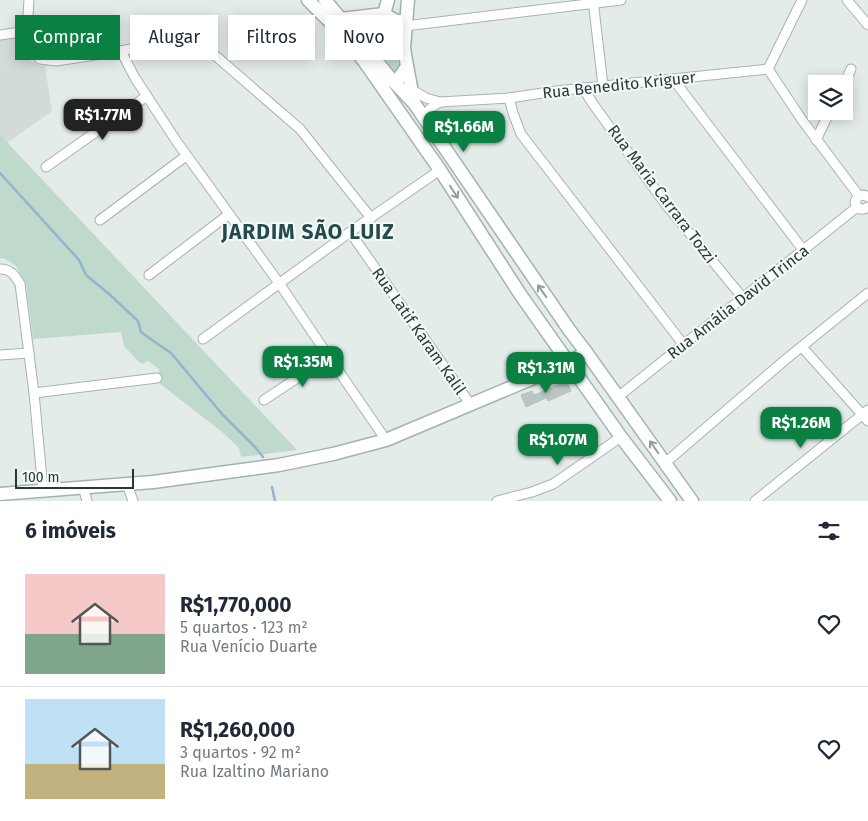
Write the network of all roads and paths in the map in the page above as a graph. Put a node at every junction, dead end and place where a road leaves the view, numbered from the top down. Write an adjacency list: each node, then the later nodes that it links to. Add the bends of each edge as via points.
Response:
1 (29, 0): 11 (street)
2 (308, 0): 22 (main road)
3 (325, 0): 12 (main road)
4 (388, 0): 10 (main road)
5 (408, 0): 15 (main road)
6 (621, 0): 9 (street)
7 (802, 0): 24 (street)
8 (847, 0): 14 (street)
9 (593, 1): 15 (street); 29 (street)
10 (384, 14): 13 (main road); 15 (main road)
11 (28, 15)
12 (338, 15)
13 (373, 15)
14 (868, 24)
15 (405, 26): 23 (main road)
16 (15, 33): 17 (street)
17 (0, 35)
18 (121, 51): 32 (street); 45 (street, via 166,42 194,41 300,129)
19 (48, 60): 20 (street)
20 (62, 60)
21 (376, 60): 28 (main road)
22 (364, 61): 28 (main road, via 382,78); 41 (main road)
23 (407, 66): 28 (main road, via 397,81); 31 (main road)
24 (768, 69): 27 (street, Rua Benedito Kriguer); 38 (street)
25 (851, 69): 26 (street)
26 (848, 75)
27 (673, 79): 29 (street, Rua Benedito Kriguer); 48 (street)
28 (393, 81): 35 (main road)
29 (603, 86): 30 (street, Rua Benedito Kriguer)
30 (583, 88): 33 (street, Rua Benedito Kriguer); 53 (street, Rua Maria Carrara Tozzi, via 667,206)
31 (412, 90): 34 (street, Rua Benedito Kriguer); 35 (main road)
32 (147, 96): 39 (street); 40 (street)
33 (509, 98): 34 (street, Rua Benedito Kriguer); 55 (street, via 522,134)
34 (440, 102): 36 (street, via 431,107)
35 (414, 103): 36 (main road)
36 (424, 120): 57 (main road, one-way to 36)
37 (826, 120): 38 (street)
38 (816, 140): 42 (street)
39 (186, 156): 44 (street); 46 (street)
40 (46, 167)
41 (440, 170): 45 (street); 61 (main road, one-way to 61)
42 (864, 195): 43 (street, via 856,201)
43 (865, 208): 48 (street, Rua Amália David Trinca)
44 (228, 215): 50 (street); 51 (street)
45 (372, 218): 47 (street)
46 (100, 220)
47 (350, 232): 51 (street); 66 (street, Rua Latif Karam Kalil)
48 (804, 251): 53 (street, Rua Amália David Trinca)
49 (0, 270): 58 (street, via 6,269 14,274 20,284)
50 (149, 275)
51 (279, 283): 54 (street); 60 (street)
52 (868, 293): 56 (street)
53 (743, 298): 55 (street, Rua Amália David Trinca)
54 (203, 339)
55 (684, 344): 64 (street, Rua Amália David Trinca)
56 (802, 347): 67 (street); 70 (street)
57 (586, 352): 61 (main road); 64 (main road)
58 (29, 353): 59 (street); 63 (street)
59 (0, 355)
60 (329, 357): 65 (street); 69 (street)
61 (569, 363): 66 (main road); 68 (main road)
62 (157, 378): 63 (street)
63 (34, 393): 73 (street)
64 (618, 397): 70 (main road, one-way to 64)
65 (264, 400)
66 (470, 405): 69 (main road)
67 (866, 415): 80 (street)
68 (620, 437): 77 (street, via 553,484); 78 (main road)
69 (386, 440): 71 (main road, via 279,465)
70 (665, 464): 79 (main road)
71 (127, 484): 72 (main road); 76 (street)
72 (83, 488): 73 (main road); 75 (street)
73 (43, 490): 74 (main road)
74 (5, 496)
75 (87, 501)
76 (133, 501)
77 (497, 501)
78 (670, 501)
79 (692, 501)
80 (755, 501)

